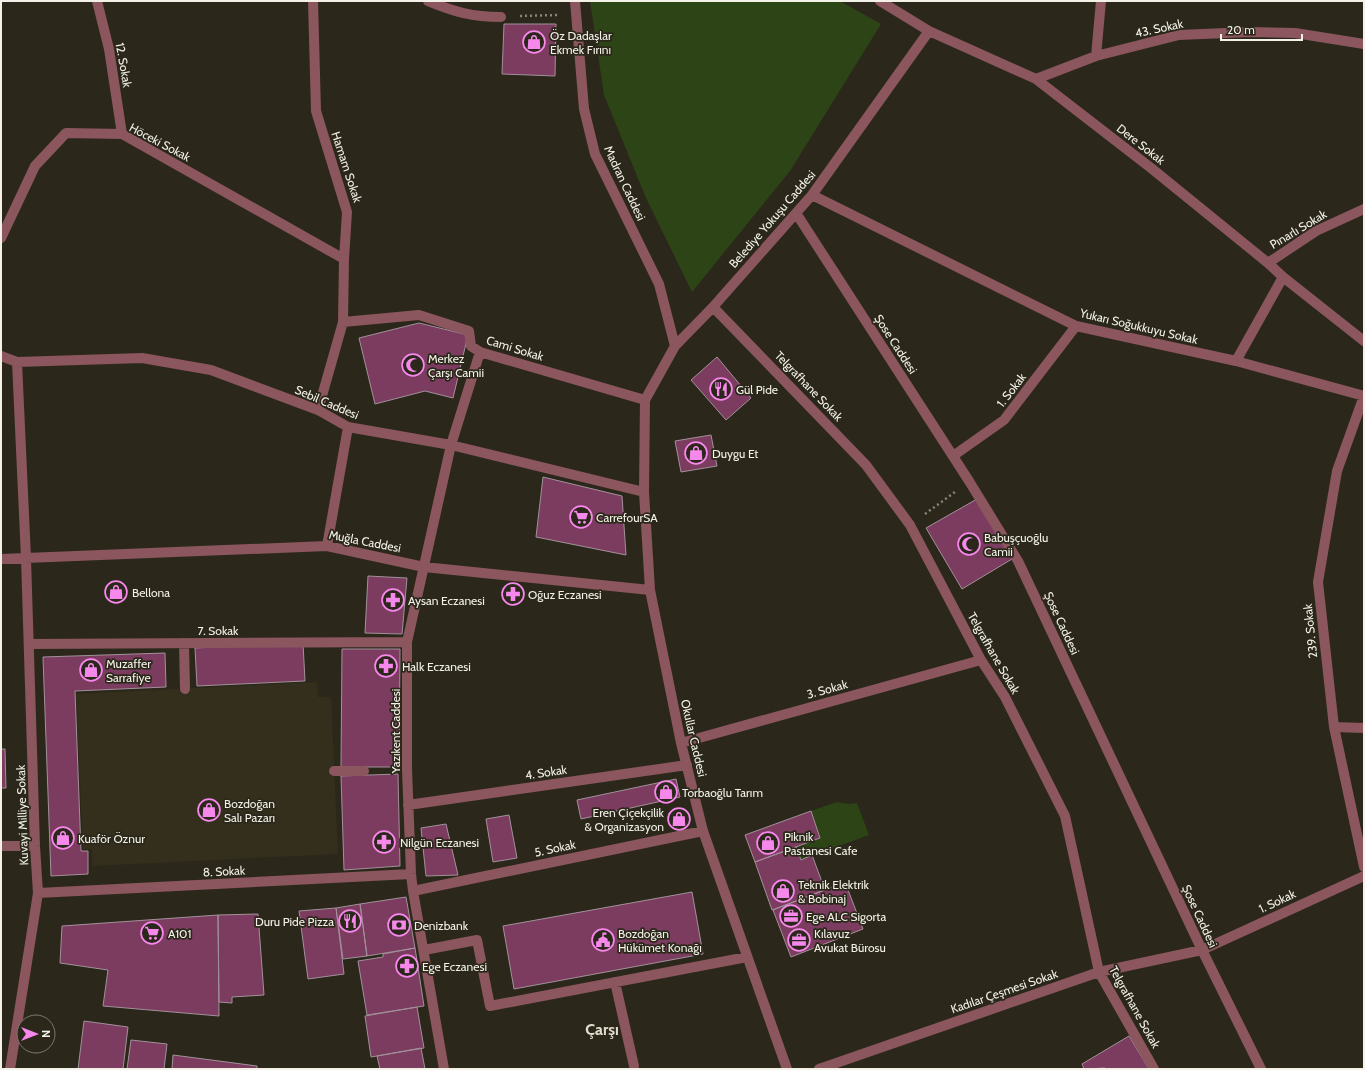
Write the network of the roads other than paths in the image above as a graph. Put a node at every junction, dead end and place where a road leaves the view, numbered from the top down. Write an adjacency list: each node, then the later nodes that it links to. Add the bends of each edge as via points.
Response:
1 (96, 1): 12 (street, 12. Sokak, via 108,49)
2 (313, 1): 17 (street, Hamam Sokak, via 316,111 347,212)
3 (428, 1): 7 (street, via 450,10 480,17)
4 (575, 1): 24 (street, Madran Caddesi, via 584,109 595,154 659,284)
5 (880, 1): 8 (street, Dere Sokak)
6 (1101, 1): 10 (street)
7 (501, 17)
8 (929, 31): 11 (street, Dere Sokak); 13 (street, Belediye Yokuşu Caddesi)
9 (1364, 44): 10 (street, 43. Sokak, via 1295,33 1179,34)
10 (1096, 56): 11 (street, 43. Sokak)
11 (1036, 79): 18 (street, Dere Sokak)
12 (122, 134): 16 (street, Höceki Sokak, via 66,133 35,166); 17 (street, Höceki Sokak)
13 (812, 195): 15 (street, Belediye Yokuşu Caddesi); 22 (street, Yukarı Soğukkuyu Sokak)
14 (1364, 210): 18 (street, Pınarlı Sokak, via 1316,231)
15 (796, 213): 20 (street, Belediye Yokuşu Caddesi); 34 (street, Şose Caddesi)
16 (1, 238)
17 (344, 259): 21 (street, Hamam Sokak)
18 (1268, 263): 19 (street, Dere Sokak)
19 (1282, 277): 23 (street, Dere Sokak); 27 (street)
20 (713, 307): 24 (street, Belediye Yokuşu Caddesi); 44 (street, Telgrafhane Sokak, via 866,465 910,525)
21 (343, 322): 25 (street, Cami Sokak, via 419,315 469,331 471,346); 31 (street, Hamam Sokak)
22 (1076, 326): 27 (street, Yukarı Soğukkuyu Sokak); 34 (street, 1. Sokak, via 1004,420)
23 (1364, 341)
24 (675, 346): 30 (street, Belediye Yokuşu Caddesi)
25 (480, 352): 30 (street, Cami Sokak); 33 (street, Yazıkent Caddesi)
26 (1, 356): 28 (street, Sebil Caddesi)
27 (1236, 361): 29 (street, Yukarı Soğukkuyu Sokak)
28 (17, 362): 31 (street, Sebil Caddesi, via 142,358 210,370); 37 (street, Kuvayi Milliye Sokak)
29 (1364, 396): 46 (street, 239. Sokak, via 1337,471 1318,582)
30 (645, 400): 35 (street, Okullar Caddesi)
31 (318, 410): 32 (street, Sebil Caddesi)
32 (348, 427): 33 (street, Sebil Caddesi); 36 (street)
33 (451, 445): 35 (street, Sebil Caddesi); 39 (street, Yazıkent Caddesi)
34 (953, 456): 62 (street, Şose Caddesi, via 1018,561)
35 (644, 492): 40 (street, Okullar Caddesi)
36 (327, 546): 37 (street, Muğla Caddesi); 39 (street, Muğla Caddesi)
37 (26, 558): 38 (street, Muğla Caddesi); 43 (street, Kuvayi Milliye Sokak)
38 (1, 559)
39 (424, 566): 40 (street, Muğla Caddesi); 41 (street, Yazıkent Caddesi)
40 (650, 590): 48 (street, Okullar Caddesi)
41 (407, 642): 42 (street, 7. Sokak); 52 (street, Yazıkent Caddesi)
42 (184, 643): 43 (street, 7. Sokak); 45 (street)
43 (29, 644): 55 (street, Kuvayi Milliye Sokak)
44 (980, 660): 48 (street, 3. Sokak); 64 (street, Telgrafhane Sokak, via 1005,697 1065,816)
45 (186, 689)
46 (1334, 727): 47 (street); 56 (street, 239. Sokak)
47 (1364, 728)
48 (681, 743): 49 (street, Okullar Caddesi)
49 (687, 765): 52 (street, 4. Sokak); 53 (street, Okullar Caddesi)
50 (334, 771): 51 (street)
51 (364, 771)
52 (408, 805): 57 (street, Yazıkent Caddesi)
53 (703, 831): 59 (street, 5. Sokak); 63 (street, Okullar Caddesi)
54 (1, 846): 55 (street)
55 (35, 846): 60 (street, Kuvayi Milliye Sokak)
56 (1364, 867)
57 (411, 874): 59 (street, Yazıkent Caddesi); 60 (street, 8. Sokak)
58 (1364, 876): 62 (street, 1. Sokak)
59 (413, 891): 61 (street, Yazıkent Caddesi)
60 (38, 893): 67 (street, Kuvayi Milliye Sokak)
61 (424, 950): 65 (street, via 477,940 490,1006); 68 (street, Yazıkent Caddesi)
62 (1202, 950): 64 (street, Kadılar Çeşmesi Sokak); 72 (street, Şose Caddesi)
63 (746, 957): 65 (street); 69 (street, Okullar Caddesi)
64 (1099, 972): 70 (street, Kadılar Çeşmesi Sokak); 71 (street, Telgrafhane Sokak)
65 (614, 982): 66 (street)
66 (634, 1066)
67 (10, 1069)
68 (444, 1069)
69 (787, 1069)
70 (819, 1069)
71 (1154, 1069)
72 (1261, 1069)

